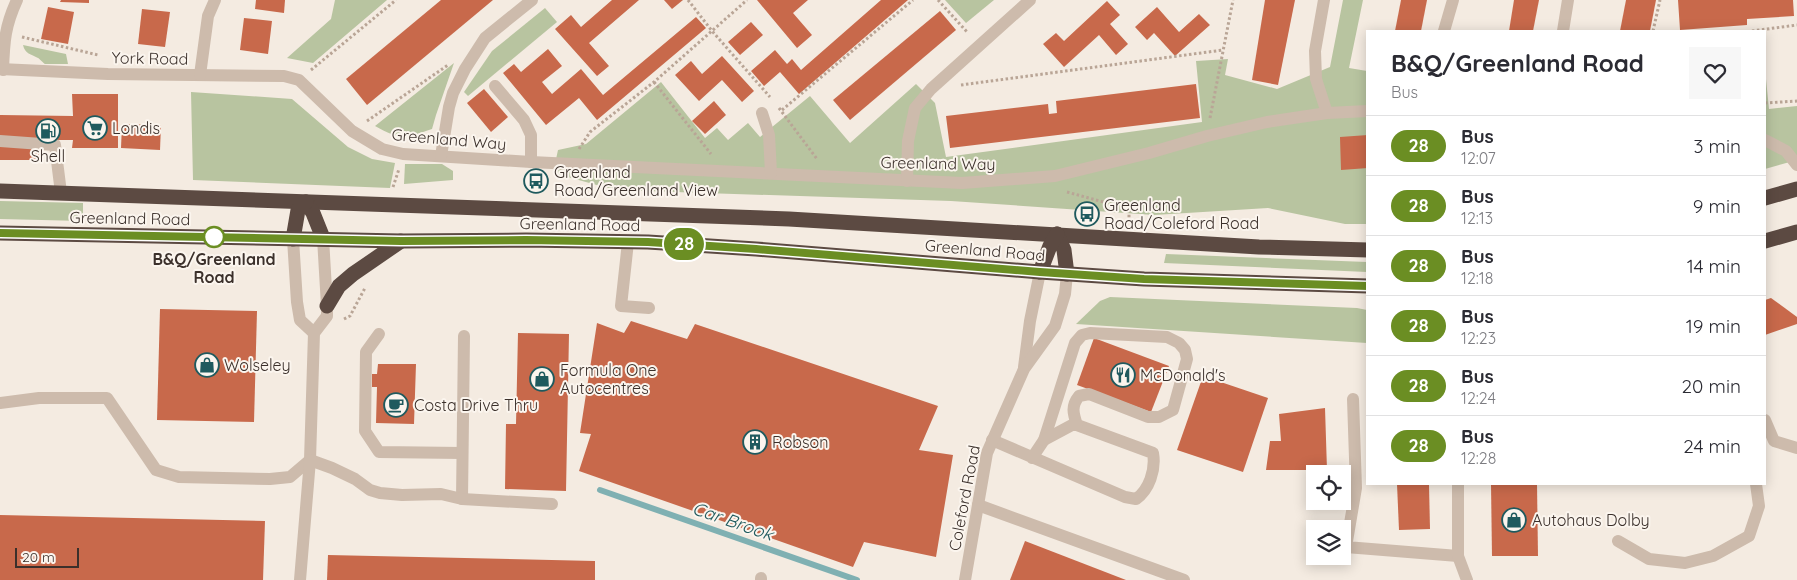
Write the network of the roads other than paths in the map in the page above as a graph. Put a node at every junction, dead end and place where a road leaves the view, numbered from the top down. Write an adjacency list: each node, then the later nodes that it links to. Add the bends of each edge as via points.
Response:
1 (17, 0): 10 (street, via 5,32)
2 (214, 0): 11 (street, via 208,16)
3 (532, 0): 19 (street, via 485,38 465,69 448,107)
4 (1030, 0): 23 (street, via 931,89 915,108 908,141)
5 (1324, 0): 16 (street, via 1315,51 1316,79)
6 (1452, 0): 8 (street)
7 (1568, 0): 9 (street)
8 (1444, 30)
9 (1563, 30)
10 (2, 69): 11 (street, York Road)
11 (200, 75): 12 (street, York Road, via 268,74)
12 (298, 80): 19 (street, Greenland Way, via 352,132 382,149)
13 (495, 86): 20 (street, Greenland Way, via 524,120 531,135)
14 (1366, 111): 16 (street, Greenland Way)
15 (762, 112): 22 (street, via 769,136)
16 (1326, 113): 23 (street, Greenland Way, via 1267,122 1055,176 962,183)
17 (1766, 140): 21 (street, via 1786,150)
18 (0, 141): 26 (street, via 55,145)
19 (441, 156): 20 (street, Greenland Way)
20 (531, 162): 22 (street, Greenland Way)
21 (1797, 165)
22 (771, 173): 23 (street, Greenland Way)
23 (907, 181)
24 (1797, 189): 27 (highway)
25 (0, 191): 26 (highway, Greenland Road)
26 (61, 193): 28 (highway, Greenland Road)
27 (1766, 198)
28 (306, 202): 31 (highway, Greenland Road, via 789,219); 32 (highway, via 314,213); 33 (highway, via 298,210)
29 (1797, 232): 35 (highway)
30 (0, 233): 33 (highway, Greenland Road)
31 (1057, 234): 37 (highway, Greenland Road, via 1259,247); 38 (highway); 39 (highway, via 1064,250)
32 (322, 238): 33 (highway, Greenland Road); 34 (highway, Greenland Road); 41 (street)
33 (293, 239): 43 (street, via 300,320)
34 (401, 241): 36 (highway, Greenland Road); 41 (highway, via 339,286)
35 (1766, 241)
36 (628, 242): 38 (highway, Greenland Road); 42 (street, via 621,306)
37 (1366, 250)
38 (1040, 272): 39 (highway, Greenland Road); 46 (street, Coleford Road)
39 (1067, 274): 40 (highway, Greenland Road); 46 (street, Coleford Road, via 1065,294 1055,326)
40 (1366, 286)
41 (328, 306): 43 (street, via 327,316)
42 (649, 308)
43 (314, 333): 56 (street)
44 (379, 334): 54 (street, via 366,352 365,431 380,452)
45 (464, 336): 54 (street)
46 (1024, 369): 51 (street, Coleford Road)
47 (1353, 399): 63 (street, via 1356,488 1346,547)
48 (0, 403): 56 (street, via 39,398 107,398 156,470 179,477 290,477)
49 (1766, 422): 53 (street, via 1774,441)
50 (1081, 427): 52 (street, via 1072,425); 52 (street, via 1072,409 1079,396 1088,394 1148,417 1159,418 1173,410 1186,360 1180,343 1167,338 1082,335 1075,343); 55 (street, via 1153,453 1155,463 1145,492 1136,499 1125,497)
51 (992, 440): 55 (street); 61 (street, Coleford Road)
52 (1044, 440): 55 (street)
53 (1797, 448)
54 (462, 453): 59 (street)
55 (1032, 458)
56 (310, 460): 59 (street, via 380,493 442,494); 64 (street)
57 (1458, 485): 63 (street)
58 (1756, 485): 62 (street, via 1759,506 1749,536 1713,556 1684,563 1649,559)
59 (462, 499): 60 (street)
60 (552, 504)
61 (978, 504): 65 (street, Coleford Road); 66 (street)
62 (1618, 540)
63 (1458, 556): 67 (street)
64 (300, 580)
65 (965, 580)
66 (1184, 580)
67 (1467, 580)

